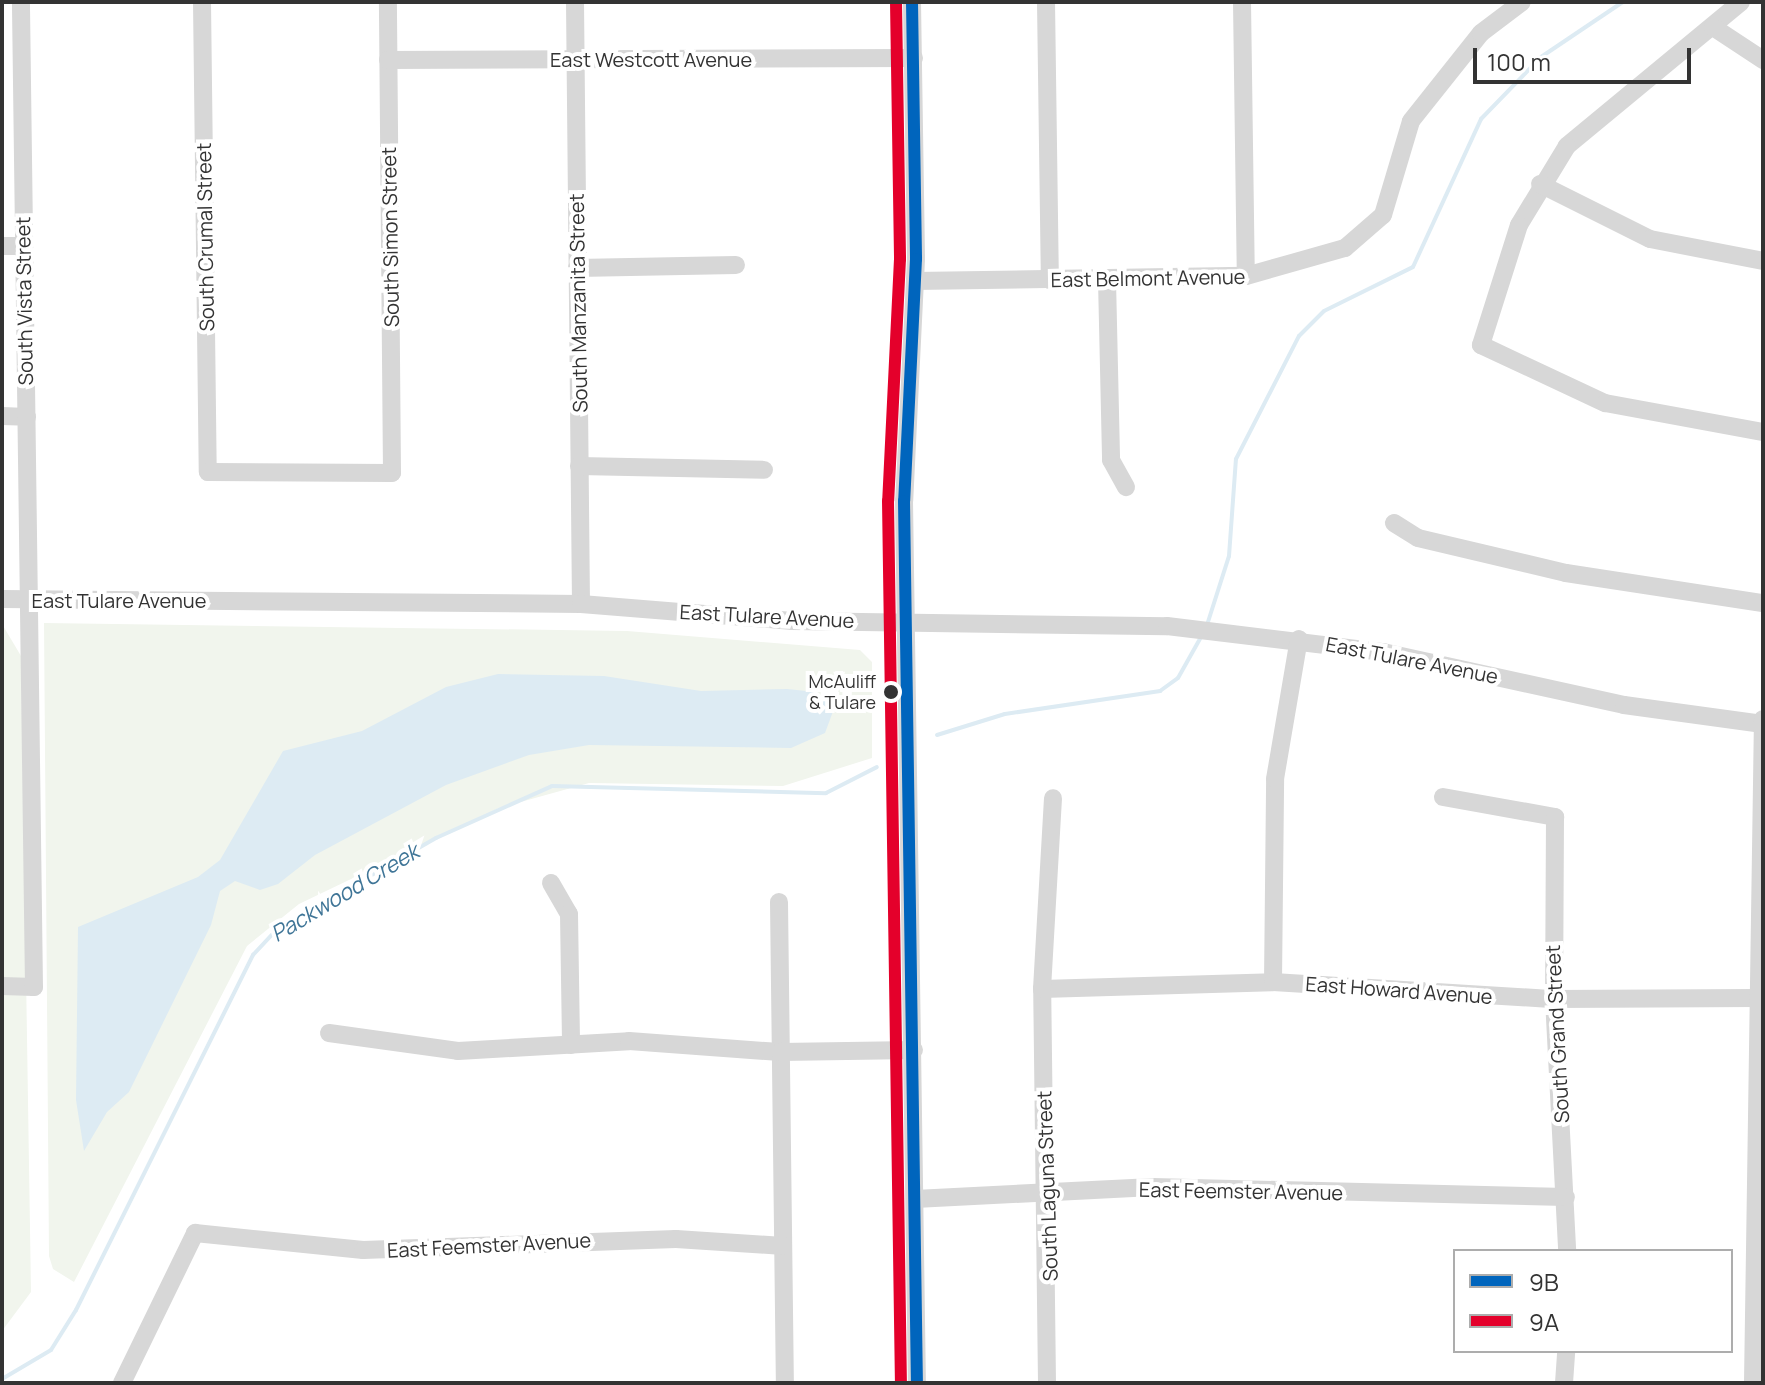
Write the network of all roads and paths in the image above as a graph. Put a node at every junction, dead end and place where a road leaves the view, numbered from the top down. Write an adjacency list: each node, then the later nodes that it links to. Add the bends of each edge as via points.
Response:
1 (21, 2): 12 (street, South Vista Street)
2 (202, 2): 32 (street, South Crumal Street, via 208,472)
3 (388, 2): 15 (street, South Simon Street)
4 (575, 2): 14 (street, South Manzanita Street)
5 (912, 2): 13 (street)
6 (1046, 2): 24 (street)
7 (1242, 2): 23 (street)
8 (1522, 2): 23 (street, East Belmont Avenue, via 1481,33 1411,121 1371,231 1298,265)
9 (1741, 2): 10 (street)
10 (1713, 27): 16 (street); 17 (street, via 1567,146)
11 (2, 49): 12 (street)
12 (21, 49): 19 (street, South Vista Street)
13 (914, 58): 14 (street, East Westcott Avenue); 26 (street)
14 (575, 59): 15 (street, East Westcott Avenue); 22 (street, South Manzanita Street)
15 (388, 60): 32 (street, South Simon Street)
16 (1763, 60)
17 (1540, 184): 20 (street, via 1650,239); 29 (street, via 1481,345 1605,403)
18 (2, 246): 19 (street)
19 (23, 246): 28 (street, South Vista Street)
20 (1763, 261)
21 (736, 265): 22 (street)
22 (577, 268): 30 (street, South Manzanita Street)
23 (1246, 276): 25 (street, East Belmont Avenue)
24 (1050, 280): 25 (street, East Belmont Avenue); 26 (street, East Belmont Avenue)
25 (1107, 280): 33 (street, via 1111,460)
26 (915, 281): 39 (street, via 904,423)
27 (2, 416): 28 (street)
28 (27, 417): 36 (street, South Vista Street)
29 (1763, 432)
30 (579, 466): 31 (street); 38 (street, South Manzanita Street)
31 (764, 470)
32 (392, 473)
33 (1126, 487)
34 (1394, 523): 37 (street, via 1418,538 1566,573)
35 (2, 599): 36 (street, East Tulare Avenue)
36 (29, 599): 38 (street, East Tulare Avenue); 48 (street, South Vista Street, via 34,987)
37 (1763, 603)
38 (581, 604): 39 (street, East Tulare Avenue, via 769,620)
39 (906, 621): 40 (street, East Tulare Avenue, via 1191,628); 54 (street)
40 (1299, 639): 41 (street, East Tulare Avenue, via 1624,705); 47 (street, via 1273,808)
41 (1763, 722): 44 (street)
42 (1443, 797): 51 (street, South Grand Street, via 1555,817)
43 (1053, 798): 49 (street, South Laguna Street)
44 (1759, 855): 50 (street)
45 (551, 883): 53 (street, via 569,914)
46 (779, 902): 55 (street)
47 (1273, 982): 49 (street, East Howard Avenue); 51 (street, East Howard Avenue)
48 (2, 986)
49 (1042, 989): 56 (street, South Laguna Street)
50 (1757, 998): 51 (street, East Howard Avenue); 59 (street)
51 (1554, 999): 57 (street, South Grand Street)
52 (329, 1033): 53 (street, via 458,1051)
53 (571, 1045): 55 (street, via 705,1043)
54 (914, 1050): 55 (street); 58 (street)
55 (780, 1052): 60 (street)
56 (1050, 1194): 57 (street, East Feemster Avenue, via 1153,1187); 58 (street, East Feemster Avenue); 66 (street, South Laguna Street)
57 (1566, 1197): 61 (street, South Grand Street)
58 (915, 1199): 65 (street)
59 (1759, 1220): 68 (street)
60 (783, 1246): 63 (street, East Feemster Avenue, via 676,1239 363,1250 195,1233); 64 (street)
61 (1567, 1249)
62 (1566, 1353): 67 (street)
63 (122, 1383)
64 (785, 1383)
65 (917, 1383)
66 (1047, 1383)
67 (1564, 1383)
68 (1753, 1383)

